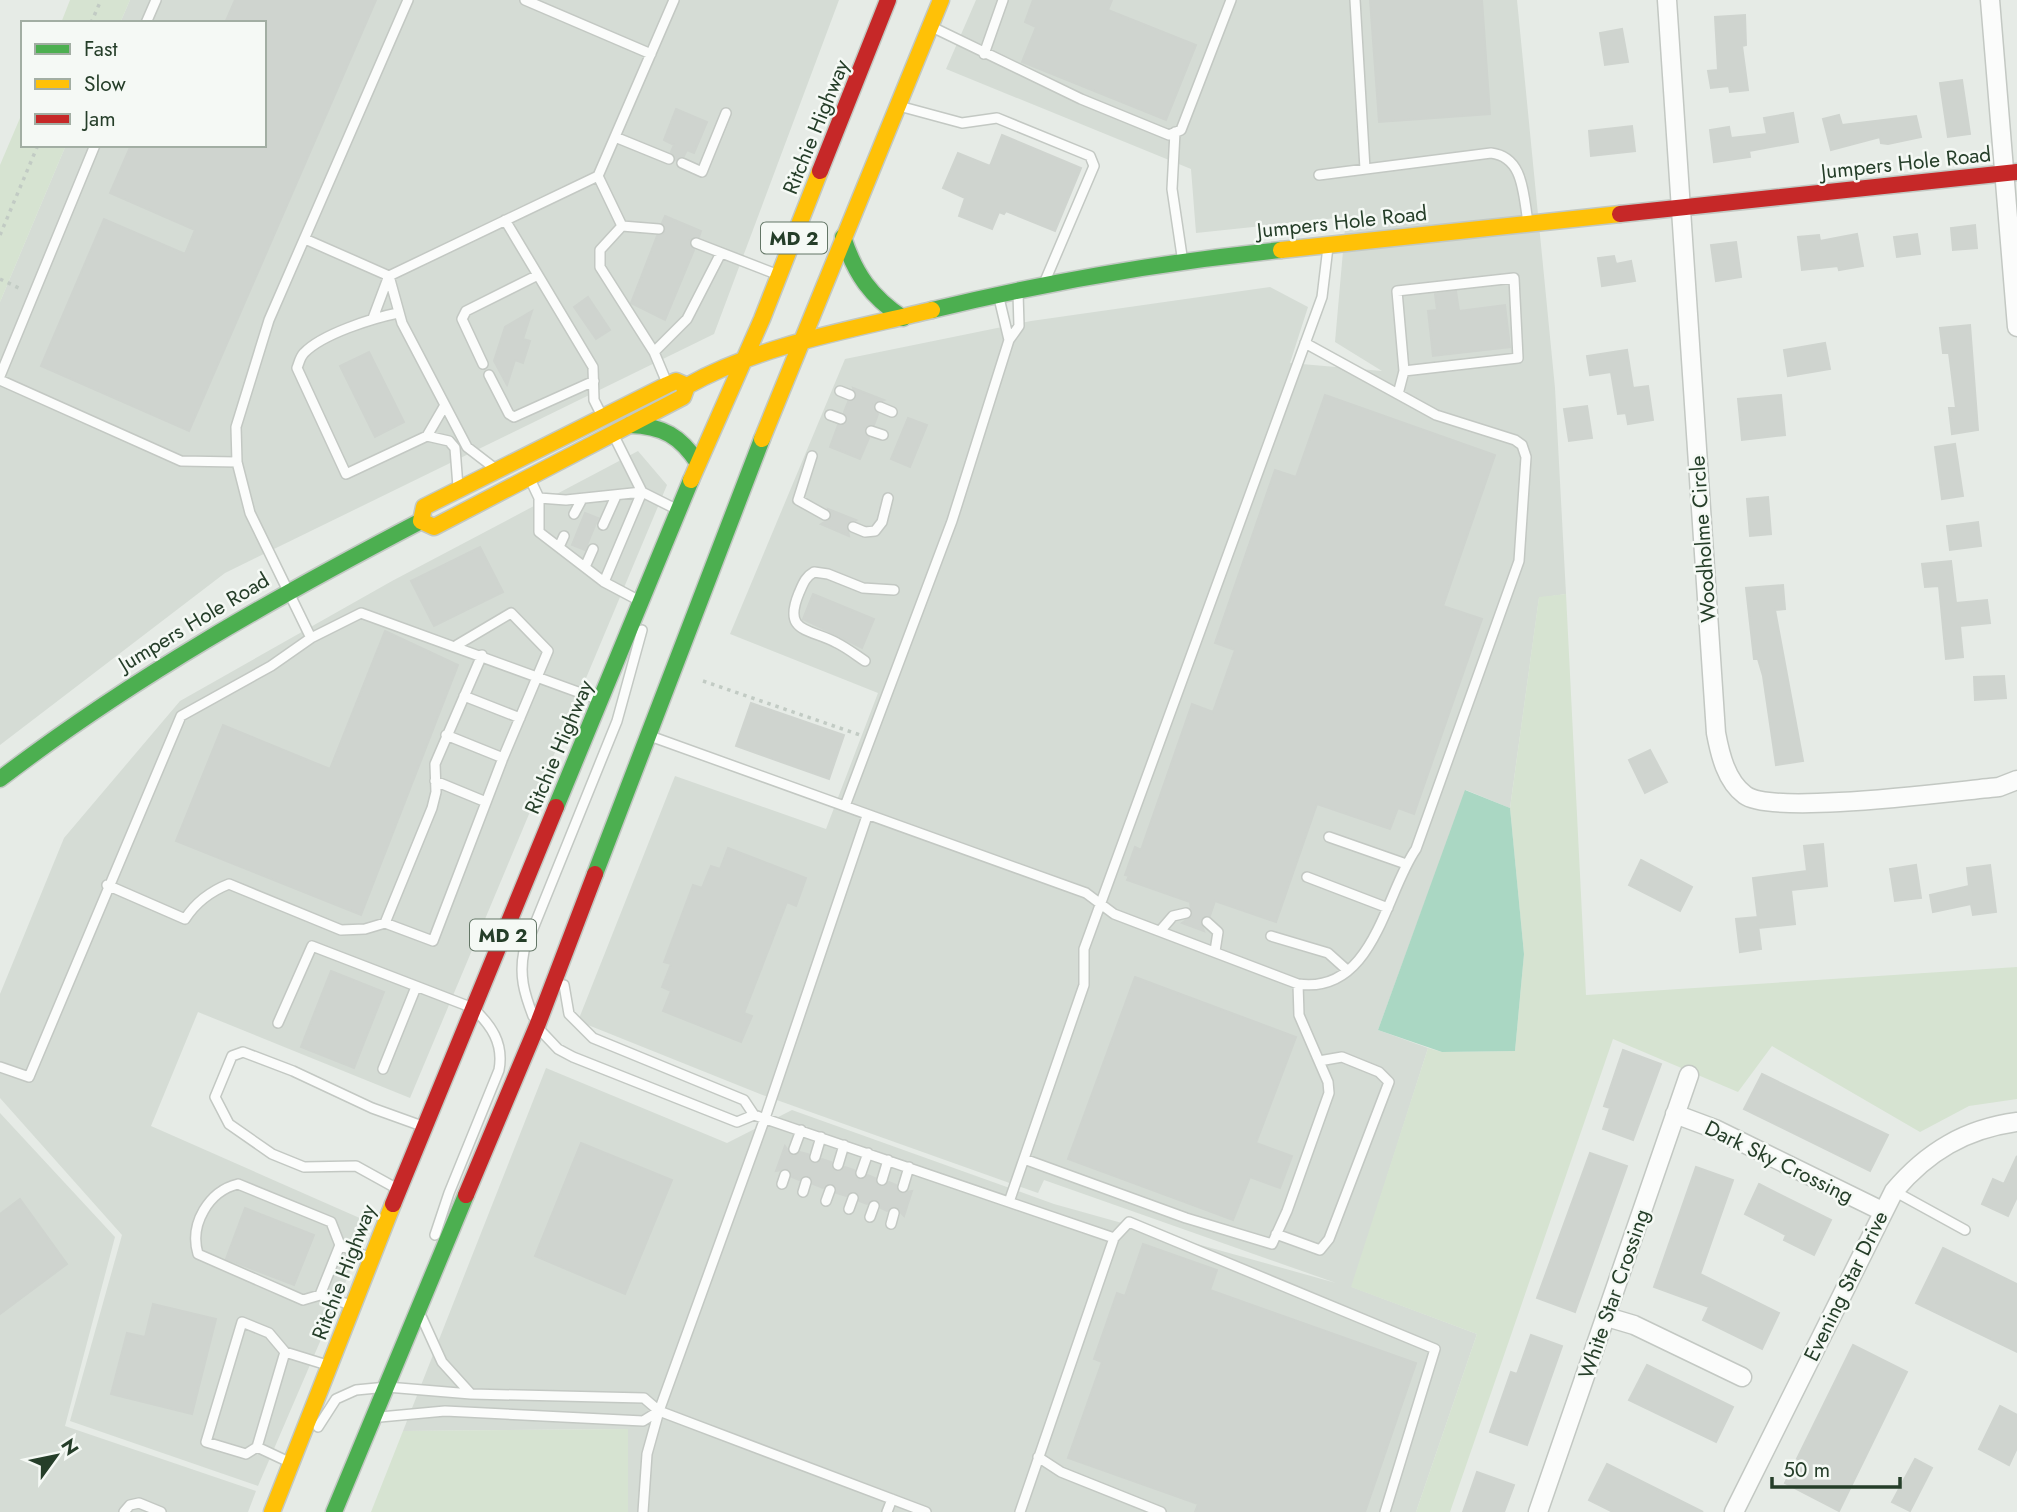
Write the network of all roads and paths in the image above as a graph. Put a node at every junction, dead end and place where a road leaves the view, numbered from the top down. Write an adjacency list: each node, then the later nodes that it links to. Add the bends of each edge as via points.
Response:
1 (101, 0): 13 (path)
2 (156, 0): 14 (lane)
3 (408, 0): 37 (lane)
4 (525, 0): 16 (lane)
5 (674, 0): 16 (lane)
6 (888, 0): 44 (main road, Ritchie Highway / MD 2)
7 (941, 0): 15 (main road, MD 2)
8 (1003, 0): 17 (lane)
9 (1231, 0): 20 (lane, via 1181,131)
10 (1355, 0): 26 (lane)
11 (1667, 0): 30 (street, Woodholme Circle)
12 (1990, 0): 27 (street)
13 (92, 21)
14 (147, 21)
15 (930, 26): 17 (lane); 18 (main road, MD 2)
16 (651, 54): 21 (lane)
17 (984, 54): 20 (lane, via 1169,135)
18 (898, 105): 36 (main road, MD 2); 46 (lane, via 962,123 997,118 1090,156 1094,166)
19 (726, 113): 25 (lane, via 702,172)
20 (1175, 132): 41 (lane, via 1172,189)
21 (615, 137): 24 (lane); 29 (lane)
22 (37, 147): 35 (path)
23 (93, 147): 49 (lane)
24 (668, 159)
25 (681, 163)
26 (1364, 169): 28 (lane); 32 (lane, via 1505,154 1519,173)
27 (2011, 173): 30 (main road, Jumpers Hole Road); 53 (street)
28 (1319, 175)
29 (598, 176): 31 (lane); 33 (lane)
30 (1680, 208): 32 (main road, Jumpers Hole Road); 120 (street, Woodholme Circle, via 1716,733 1727,771 1745,795 1757,801 1793,804 1999,787)
31 (505, 220): 42 (lane); 43 (lane)
32 (1528, 224): 39 (main road, Jumpers Hole Road)
33 (622, 226): 34 (lane); 57 (lane, via 600,250 600,267)
34 (659, 229)
35 (0, 235)
36 (843, 237): 52 (main road, via 863,285 878,303); 55 (main road, MD 2)
37 (305, 239): 42 (lane); 81 (lane, via 245,390 236,427)
38 (696, 243): 40 (lane)
39 (1328, 245): 41 (main road, Jumpers Hole Road); 56 (lane, via 1322,297)
40 (721, 253): 44 (lane); 57 (lane, via 687,319)
41 (1183, 261): 46 (main road, Jumpers Hole Road)
42 (389, 276): 50 (lane); 51 (lane)
43 (536, 276): 59 (lane, via 467,311 462,319); 63 (lane, via 593,367)
44 (779, 276): 58 (main road, Ritchie Highway / MD 2)
45 (0, 279): 49 (path)
46 (1043, 284): 47 (main road, Jumpers Hole Road)
47 (1018, 289): 48 (main road, Jumpers Hole Road); 54 (lane, via 1018,327)
48 (998, 294): 52 (main road, Jumpers Hole Road); 54 (lane)
49 (33, 295): 62 (lane)
50 (398, 313): 51 (lane); 69 (lane)
51 (373, 318): 79 (lane, via 314,345 302,354 297,368 329,442 346,474)
52 (903, 318): 55 (main road, Jumpers Hole Road)
53 (2017, 327)
54 (1009, 340): 117 (lane, via 952,521)
55 (799, 343): 58 (main road, Jumpers Hole Road); 116 (main road, MD 2)
56 (1305, 343): 67 (lane); 129 (lane)
57 (654, 352): 64 (lane)
58 (744, 363): 65 (main road, Jumpers Hole Road); 82 (main road, Ritchie Highway / MD 2)
59 (483, 364)
60 (1404, 371): 60 (lane, via 1518,358 1514,278 1396,291); 67 (lane)
61 (489, 375): 63 (lane, via 514,417)
62 (0, 378): 81 (lane, via 181,460)
63 (594, 381): 73 (lane, via 594,400)
64 (667, 385): 65 (main road, Jumpers Hole Road, via 677,381); 73 (main road, Jumpers Hole Road)
65 (687, 386): 75 (main road, Jumpers Hole Road, via 683,397)
66 (840, 391): 68 (lane)
67 (1398, 394): 126 (lane, via 1436,415 1515,440 1526,457 1519,561 1416,849)
68 (850, 395)
69 (445, 405): 79 (lane); 83 (lane, via 467,447)
70 (880, 407): 71 (lane)
71 (892, 412)
72 (830, 415): 74 (lane)
73 (603, 417): 83 (main road, Jumpers Hole Road)
74 (841, 419)
75 (630, 425): 77 (main road, Jumpers Hole Road); 82 (main road, via 666,429)
76 (871, 431): 78 (lane)
77 (613, 434): 84 (main road, Jumpers Hole Road); 86 (lane)
78 (883, 435)
79 (427, 436): 85 (lane, via 449,441 455,448)
80 (813, 456): 93 (lane, via 798,500)
81 (237, 462): 103 (lane, via 250,513)
82 (698, 463): 91 (main road, Ritchie Highway / MD 2)
83 (497, 470): 85 (main road, Jumpers Hole Road)
84 (529, 478): 88 (lane); 94 (main road, Jumpers Hole Road, via 435,527)
85 (459, 490): 94 (main road, Jumpers Hole Road, via 424,508)
86 (642, 492): 87 (lane); 91 (lane); 102 (lane)
87 (616, 496): 90 (lane); 95 (lane)
88 (540, 498): 90 (lane); 98 (lane, via 539,532)
89 (888, 498): 96 (lane, via 875,531)
90 (582, 499): 92 (lane)
91 (679, 510): 100 (main road, Ritchie Highway / MD 2)
92 (575, 514)
93 (825, 515)
94 (421, 521): 103 (main road, Jumpers Hole Road)
95 (603, 525)
96 (853, 527)
97 (564, 536): 98 (lane)
98 (559, 547): 101 (lane)
99 (593, 549): 101 (lane)
100 (663, 553): 105 (main road, Ritchie Highway / MD 2); 143 (lane, via 617,722 524,951 520,970)
101 (585, 567): 102 (lane)
102 (604, 582): 105 (lane)
103 (288, 590): 106 (lane); 119 (main road, Jumpers Hole Road, via 131,682)
104 (894, 590): 109 (lane, via 863,588 814,572 804,580 792,615 798,626 839,643)
105 (642, 602): 113 (main road, Ritchie Highway / MD 2)
106 (311, 638): 107 (lane, via 361,613); 128 (lane, via 181,716)
107 (457, 645): 108 (lane); 110 (lane, via 511,613 548,651)
108 (482, 655): 110 (lane); 112 (lane)
109 (865, 661)
110 (537, 676): 113 (lane); 114 (lane)
111 (703, 681): 117 (path)
112 (464, 696): 114 (lane); 115 (lane)
113 (601, 700): 141 (main road, Ritchie Highway / MD 2)
114 (520, 718): 118 (lane)
115 (446, 735): 118 (lane); 121 (lane, via 435,764)
116 (649, 735): 123 (lane); 134 (main road, MD 2)
117 (870, 738): 123 (lane)
118 (503, 758): 122 (lane)
119 (0, 779)
120 (2017, 780)
121 (435, 781): 122 (lane); 133 (lane, via 432,808)
122 (486, 802): 133 (lane, via 433,942)
123 (845, 806): 124 (lane)
124 (867, 816): 129 (lane, via 1086,893); 150 (lane)
125 (1329, 837): 126 (lane)
126 (1406, 864): 130 (lane)
127 (1307, 877): 130 (lane)
128 (107, 885): 133 (lane, via 185,919 194,906 229,884 341,930); 145 (lane, via 29,1077)
129 (1101, 905): 135 (lane); 160 (lane, via 1084,949 1084,985)
130 (1388, 908): 138 (lane, via 1374,942)
131 (1186, 913): 135 (lane, via 1173,916)
132 (1207, 922): 137 (lane, via 1218,932)
133 (385, 923)
134 (575, 928): 143 (main road, MD 2); 149 (lane, via 564,987 569,1014 578,1025 611,1047 744,1100)
135 (1160, 931): 137 (lane)
136 (1271, 936): 138 (lane, via 1328,953)
137 (1215, 951): 139 (lane)
138 (1347, 970): 139 (lane, via 1317,984)
139 (1298, 984): 144 (lane, via 1299,1015)
140 (416, 986): 141 (lane); 142 (lane, via 312,946); 146 (lane)
141 (472, 1008): 152 (main road, Ritchie Highway / MD 2); 184 (lane, via 488,1023 501,1058)
142 (278, 1023)
143 (537, 1026): 149 (lane, via 552,1044 573,1057 737,1122); 189 (main road, MD 2)
144 (1319, 1061): 181 (lane, via 1329,1093); 181 (lane, via 1342,1057 1380,1072 1389,1082 1329,1239 1320,1250)
145 (0, 1067)
146 (383, 1069)
147 (1689, 1075): 148 (street, White Star Crossing)
148 (1675, 1114): 176 (street, Dark Sky Crossing); 190 (street, White Star Crossing)
149 (754, 1115): 150 (lane)
150 (765, 1118): 153 (lane); 196 (lane)
151 (2017, 1122): 169 (street, Evening Star Drive, via 1962,1136 1941,1147)
152 (424, 1126): 167 (main road, Ritchie Highway / MD 2); 167 (lane, via 243,1052 232,1056 215,1097 229,1124 272,1154 304,1167 356,1166)
153 (801, 1130): 154 (lane); 156 (lane)
154 (821, 1137): 155 (lane); 158 (lane)
155 (844, 1145): 157 (lane); 161 (lane)
156 (794, 1149)
157 (868, 1153): 159 (lane); 163 (lane)
158 (815, 1157)
159 (888, 1160): 162 (lane); 164 (lane)
160 (1024, 1160): 173 (lane); 181 (lane, via 1272,1244)
161 (838, 1165)
162 (909, 1167): 166 (lane); 173 (lane)
163 (861, 1173)
164 (882, 1180)
165 (806, 1182): 170 (lane)
166 (903, 1187)
167 (398, 1189): 186 (main road, Ritchie Highway / MD 2)
168 (830, 1190): 172 (lane)
169 (1894, 1191): 176 (street, Evening Star Drive); 180 (lane)
170 (803, 1192)
171 (853, 1199): 175 (lane)
172 (826, 1201)
173 (1009, 1202): 182 (lane)
174 (874, 1206): 178 (lane)
175 (849, 1209)
176 (1882, 1211): 213 (street, Evening Star Drive)
177 (894, 1213): 179 (lane)
178 (870, 1217)
179 (891, 1224)
180 (1965, 1230)
181 (1276, 1234)
182 (1114, 1238): 199 (lane); 211 (lane, via 1129,1222 1435,1349)
183 (340, 1245): 186 (lane); 187 (lane); 187 (lane, via 331,1222 239,1184 210,1198 193,1239 198,1254 303,1300)
184 (432, 1245)
185 (428, 1258): 194 (lane)
186 (372, 1259): 188 (main road, Ritchie Highway / MD 2)
187 (320, 1295): 188 (lane)
188 (353, 1306): 192 (main road, Ritchie Highway / MD 2)
189 (419, 1310): 194 (main road, MD 2); 195 (lane, via 442,1362)
190 (1607, 1317): 193 (street, via 1634,1325); 212 (street, White Star Crossing)
191 (285, 1352): 192 (lane); 198 (lane); 198 (lane, via 269,1333 242,1322 206,1442 246,1454)
192 (330, 1366): 200 (main road, Ritchie Highway / MD 2)
193 (1742, 1377)
194 (387, 1387): 195 (lane); 197 (main road, MD 2); 200 (lane, via 355,1390 337,1399)
195 (471, 1394): 196 (lane, via 644,1398)
196 (659, 1411): 197 (lane, via 643,1420 445,1411); 201 (lane); 206 (lane, via 647,1454)
197 (374, 1418): 205 (main road, MD 2)
198 (257, 1447): 200 (lane)
199 (1038, 1457): 209 (lane); 210 (lane, via 1060,1472)
200 (293, 1464): 204 (main road, Ritchie Highway / MD 2)
201 (892, 1500): 207 (lane); 208 (lane)
202 (124, 1512): 203 (lane, via 139,1503)
203 (161, 1512)
204 (272, 1512)
205 (334, 1512)
206 (643, 1512)
207 (887, 1512)
208 (926, 1512)
209 (1020, 1512)
210 (1161, 1512)
211 (1385, 1512)
212 (1538, 1512)
213 (1734, 1512)

